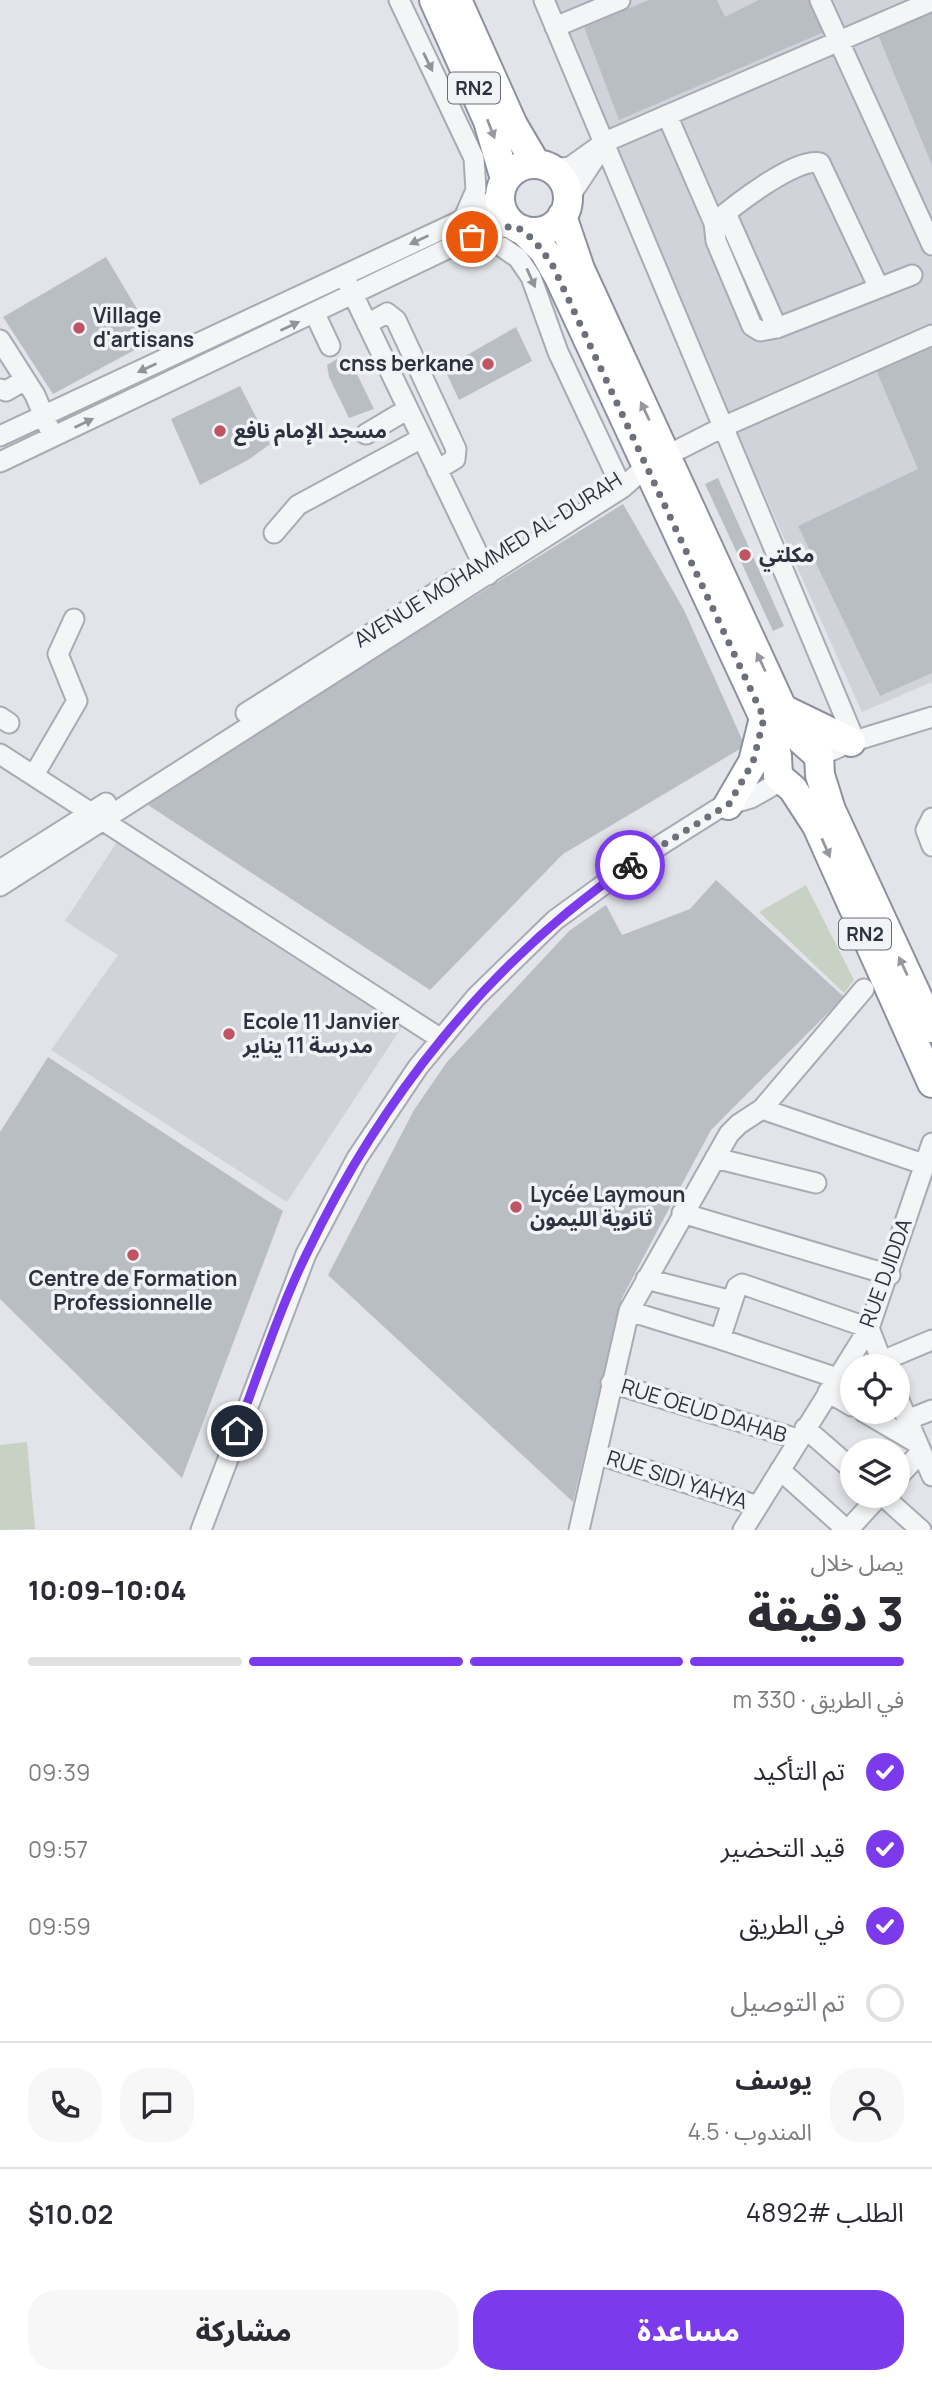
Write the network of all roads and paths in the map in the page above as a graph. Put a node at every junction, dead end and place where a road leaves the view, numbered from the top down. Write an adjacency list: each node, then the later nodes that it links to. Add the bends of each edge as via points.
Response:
1 (398, 0): 16 (street, one-way to 16, via 474,158 476,190)
2 (434, 0): 13 (highway, RN2, one-way to 13, via 488,121)
3 (457, 0): 12 (highway, RN2, via 513,125)
4 (544, 0): 8 (street)
5 (620, 0): 8 (street)
6 (820, 0): 9 (street)
7 (932, 1): 9 (street)
8 (555, 27): 11 (street)
9 (839, 41): 10 (street); 19 (street)
10 (667, 115): 11 (street); 15 (street)
11 (605, 142): 12 (street, via 570,167); 14 (street); 33 (street)
12 (544, 166): 13 (highway, via 519,167); 14 (highway, RN2, via 564,182)
13 (503, 187): 16 (street); 17 (highway, RN2, via 504,213)
14 (565, 208): 17 (highway, via 550,228); 38 (highway, RN2, one-way to 14, via 580,269)
15 (720, 218): 22 (street, via 777,328); 22 (street, via 804,163 820,163)
16 (462, 220): 20 (street, one-way to 20)
17 (519, 228): 18 (street); 38 (highway, RN2, via 552,264)
18 (482, 233): 23 (street); 41 (street, one-way to 41, via 518,258 531,277 558,352)
19 (932, 245)
20 (344, 275): 23 (street); 32 (street, one-way to 32)
21 (912, 275): 22 (street)
22 (879, 288)
23 (353, 296): 24 (street); 25 (street)
24 (315, 314): 27 (street); 36 (street, one-way to 24)
25 (367, 324): 31 (street); 40 (street, via 387,313 396,320 456,449 455,459)
26 (932, 335): 33 (street, AVENUE MOHAMMED AL-DURAH)
27 (330, 346)
28 (2, 348): 29 (street)
29 (25, 380): 30 (street, via 6,391); 32 (street)
30 (0, 389)
31 (408, 409): 34 (street); 37 (street)
32 (44, 417): 35 (street); 36 (street)
33 (725, 426): 38 (street, AVENUE MOHAMMED AL-DURAH); 47 (street)
34 (366, 434)
35 (0, 436)
36 (53, 437): 39 (street)
37 (422, 438): 40 (street); 42 (street, via 298,505)
38 (657, 461): 41 (street, AVENUE MOHAMMED AL-DURAH); 45 (highway, RN2)
39 (0, 462)
40 (437, 470): 43 (street)
41 (619, 483): 43 (street, AVENUE MOHAMMED AL-DURAH)
42 (274, 533)
43 (485, 569): 53 (street, AVENUE MOHAMMED AL-DURAH)
44 (74, 619): 51 (street, via 58,654 76,701)
45 (774, 714): 47 (highway); 49 (highway, RN2); 50 (highway, RN2); 52 (highway)
46 (932, 717): 47 (street)
47 (853, 742): 49 (street)
48 (0, 754): 51 (street)
49 (815, 758): 50 (highway, via 788,745); 50 (highway, via 812,786); 59 (highway, RN2, one-way to 49, via 831,810)
50 (782, 773): 52 (street, via 750,783); 61 (highway, RN2, one-way to 61, via 817,826)
51 (34, 775): 53 (street)
52 (729, 804): 60 (street, via 643,856 555,920 495,977)
53 (99, 815): 56 (street, AVENUE MOHAMMED AL-DURAH); 57 (street, AVENUE MOHAMMED AL-DURAH); 60 (street)
54 (932, 818): 55 (street, via 926,830)
55 (932, 846)
56 (0, 870)
57 (0, 886)
58 (864, 989): 62 (street)
59 (932, 1028)
60 (441, 1039): 96 (street, via 377,1127 322,1222 291,1288)
61 (932, 1083)
62 (762, 1109): 64 (street, via 739,1124); 65 (street)
63 (932, 1143): 65 (street, RUE DJIDDA)
64 (715, 1158): 66 (street); 69 (street)
65 (923, 1164): 68 (street, RUE DJIDDA)
66 (816, 1183)
67 (932, 1185): 68 (street)
68 (914, 1193): 70 (street, RUE DJIDDA)
69 (682, 1213): 70 (street); 71 (street)
70 (890, 1275): 74 (street, RUE DJIDDA)
71 (646, 1279): 72 (street); 73 (street)
72 (732, 1301): 74 (street, via 742,1284); 75 (street)
73 (629, 1311): 75 (street); 79 (street)
74 (869, 1328): 77 (street); 80 (street, RUE DJIDDA)
75 (720, 1339): 80 (street)
76 (932, 1340): 78 (street)
77 (879, 1354)
78 (903, 1354)
79 (611, 1383): 86 (street, RUE OEUD DAHAB); 88 (street)
80 (833, 1385): 81 (street); 86 (street, RUE DJIDDA)
81 (840, 1393)
82 (932, 1410): 83 (street)
83 (910, 1419)
84 (883, 1424): 87 (street)
85 (909, 1424): 87 (street)
86 (801, 1434): 90 (street); 91 (street, RUE DJIDDA)
87 (919, 1447): 89 (street); 92 (street)
88 (597, 1454): 95 (street, RUE SIDI YAHYA); 97 (street)
89 (910, 1460)
90 (840, 1461)
91 (780, 1470): 95 (street, RUE DJIDDA); 98 (street)
92 (932, 1476)
93 (869, 1508): 98 (street)
94 (895, 1508): 99 (street)
95 (753, 1521)
96 (199, 1529)
97 (579, 1530)
98 (848, 1530)
99 (921, 1530)

